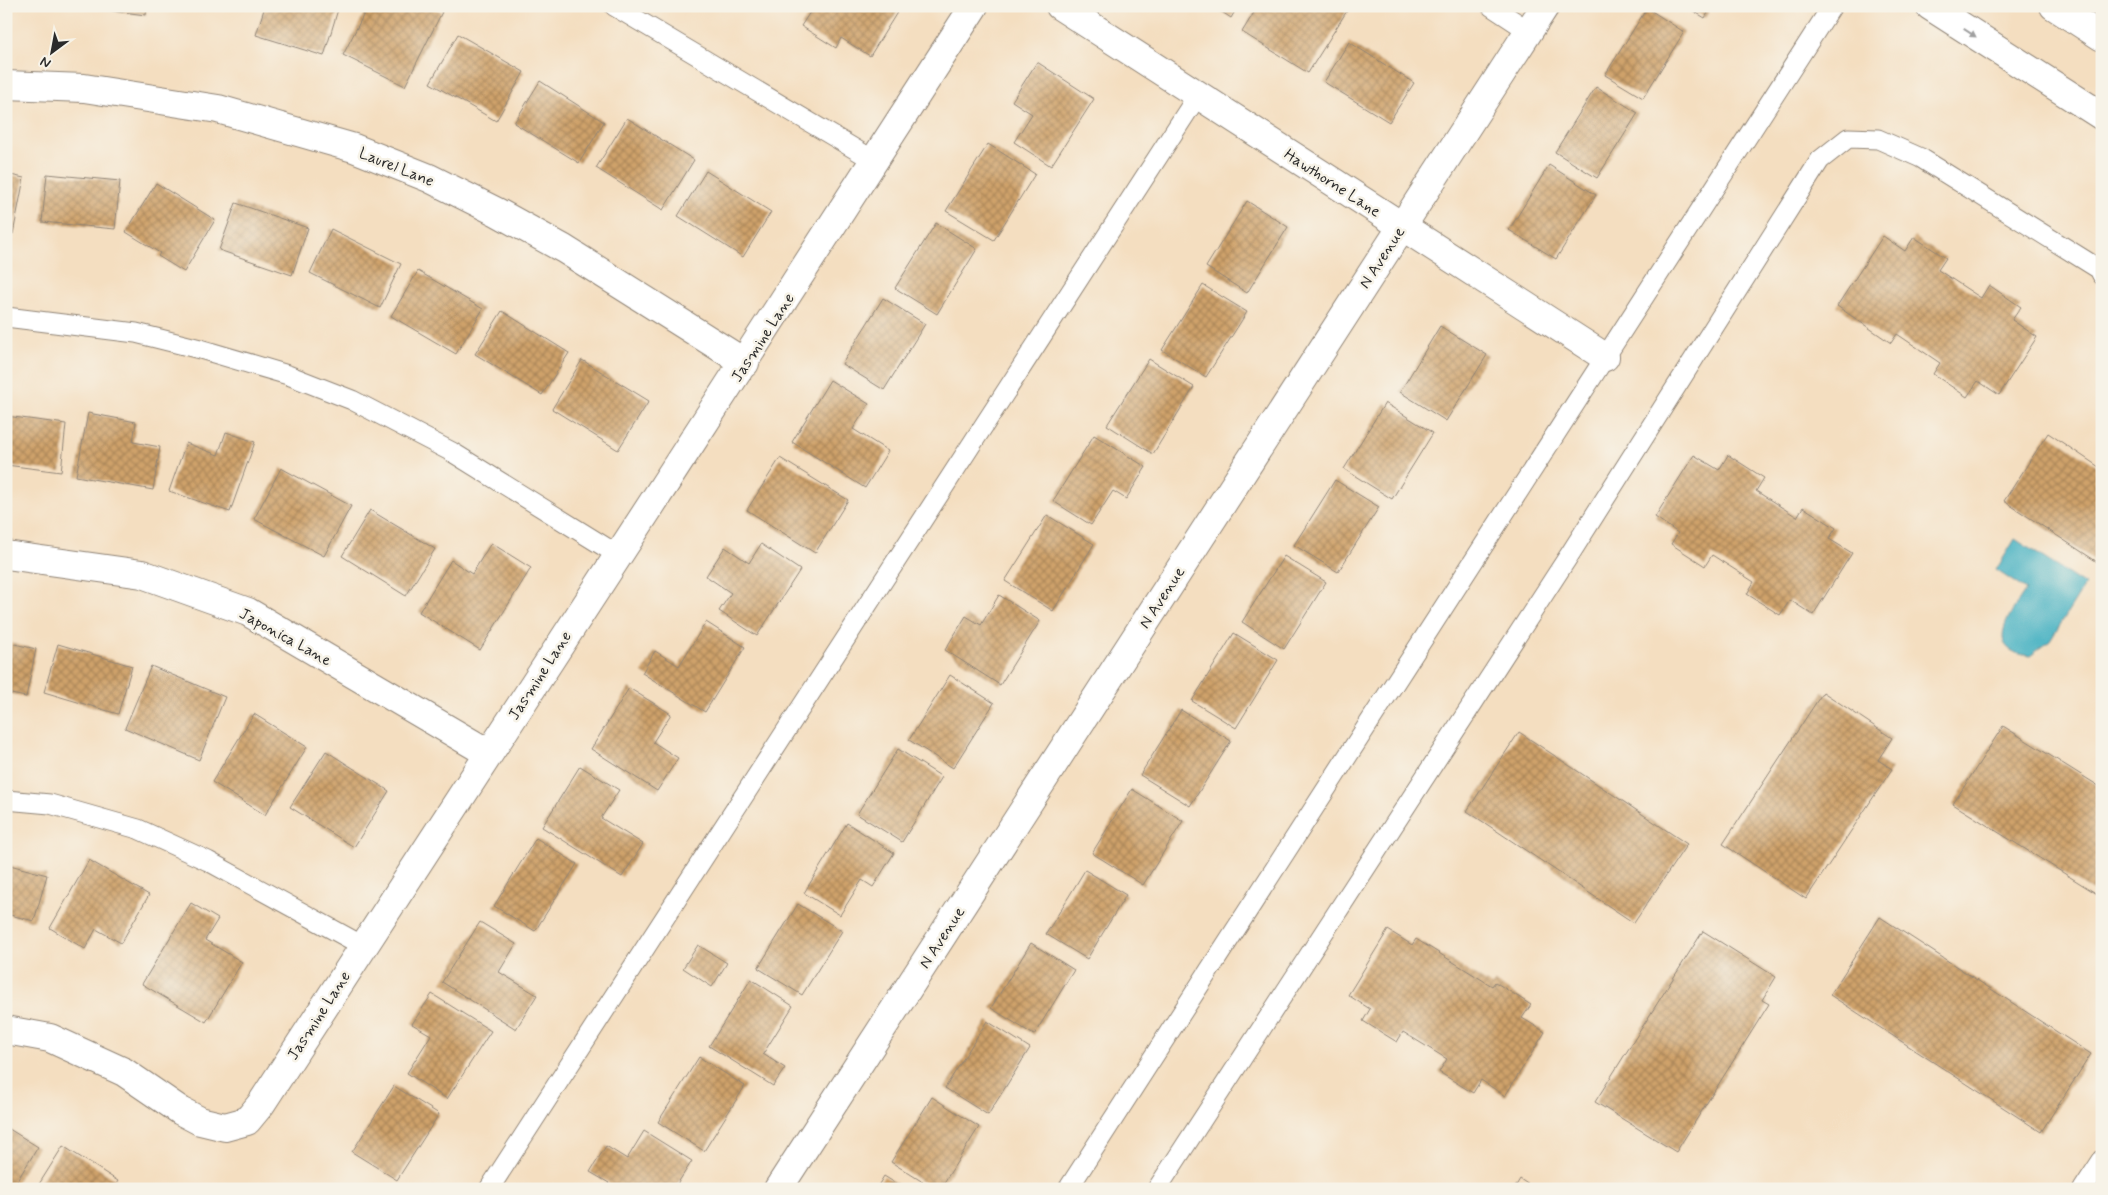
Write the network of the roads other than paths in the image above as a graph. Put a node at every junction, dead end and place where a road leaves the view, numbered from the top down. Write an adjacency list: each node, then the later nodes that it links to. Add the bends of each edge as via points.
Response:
1 (614, 6): 14 (lane)
2 (974, 6): 14 (street, Jasmine Lane)
3 (1060, 6): 12 (street, Hawthorne Lane)
4 (1491, 6): 9 (lane)
5 (1545, 6): 9 (street, N Avenue)
6 (1832, 6): 18 (lane)
7 (1930, 6): 13 (street, one-way to 13)
8 (2054, 6): 10 (street)
9 (1529, 31): 15 (street, N Avenue)
10 (2102, 37)
11 (6, 85): 19 (street, Laurel Lane, via 84,88 218,109 354,148 429,178 497,212 564,249)
12 (1198, 95): 15 (street, Hawthorne Lane); 27 (lane)
13 (2102, 116)
14 (875, 161): 19 (street, Jasmine Lane)
15 (1401, 226): 18 (street, Hawthorne Lane); 28 (street, N Avenue)
16 (2101, 271): 30 (lane, via 1921,158 1878,139 1848,138 1820,160 1570,554)
17 (6, 317): 21 (lane, via 136,333 288,375 352,400 452,452)
18 (1606, 357): 29 (lane)
19 (745, 363): 21 (street, Jasmine Lane)
20 (6, 555): 22 (street, Japonica Lane, via 142,574 248,612)
21 (618, 555): 22 (street, Jasmine Lane)
22 (488, 753): 24 (street, Jasmine Lane)
23 (6, 800): 24 (lane, via 50,804 138,829 208,862)
24 (363, 946): 25 (street, Jasmine Lane, via 261,1104 247,1121 225,1127 200,1121 124,1072 50,1038)
25 (6, 1030)
26 (2102, 1160): 31 (lane)
27 (489, 1189)
28 (778, 1189)
29 (1068, 1189)
30 (1157, 1189)
31 (2083, 1189)

